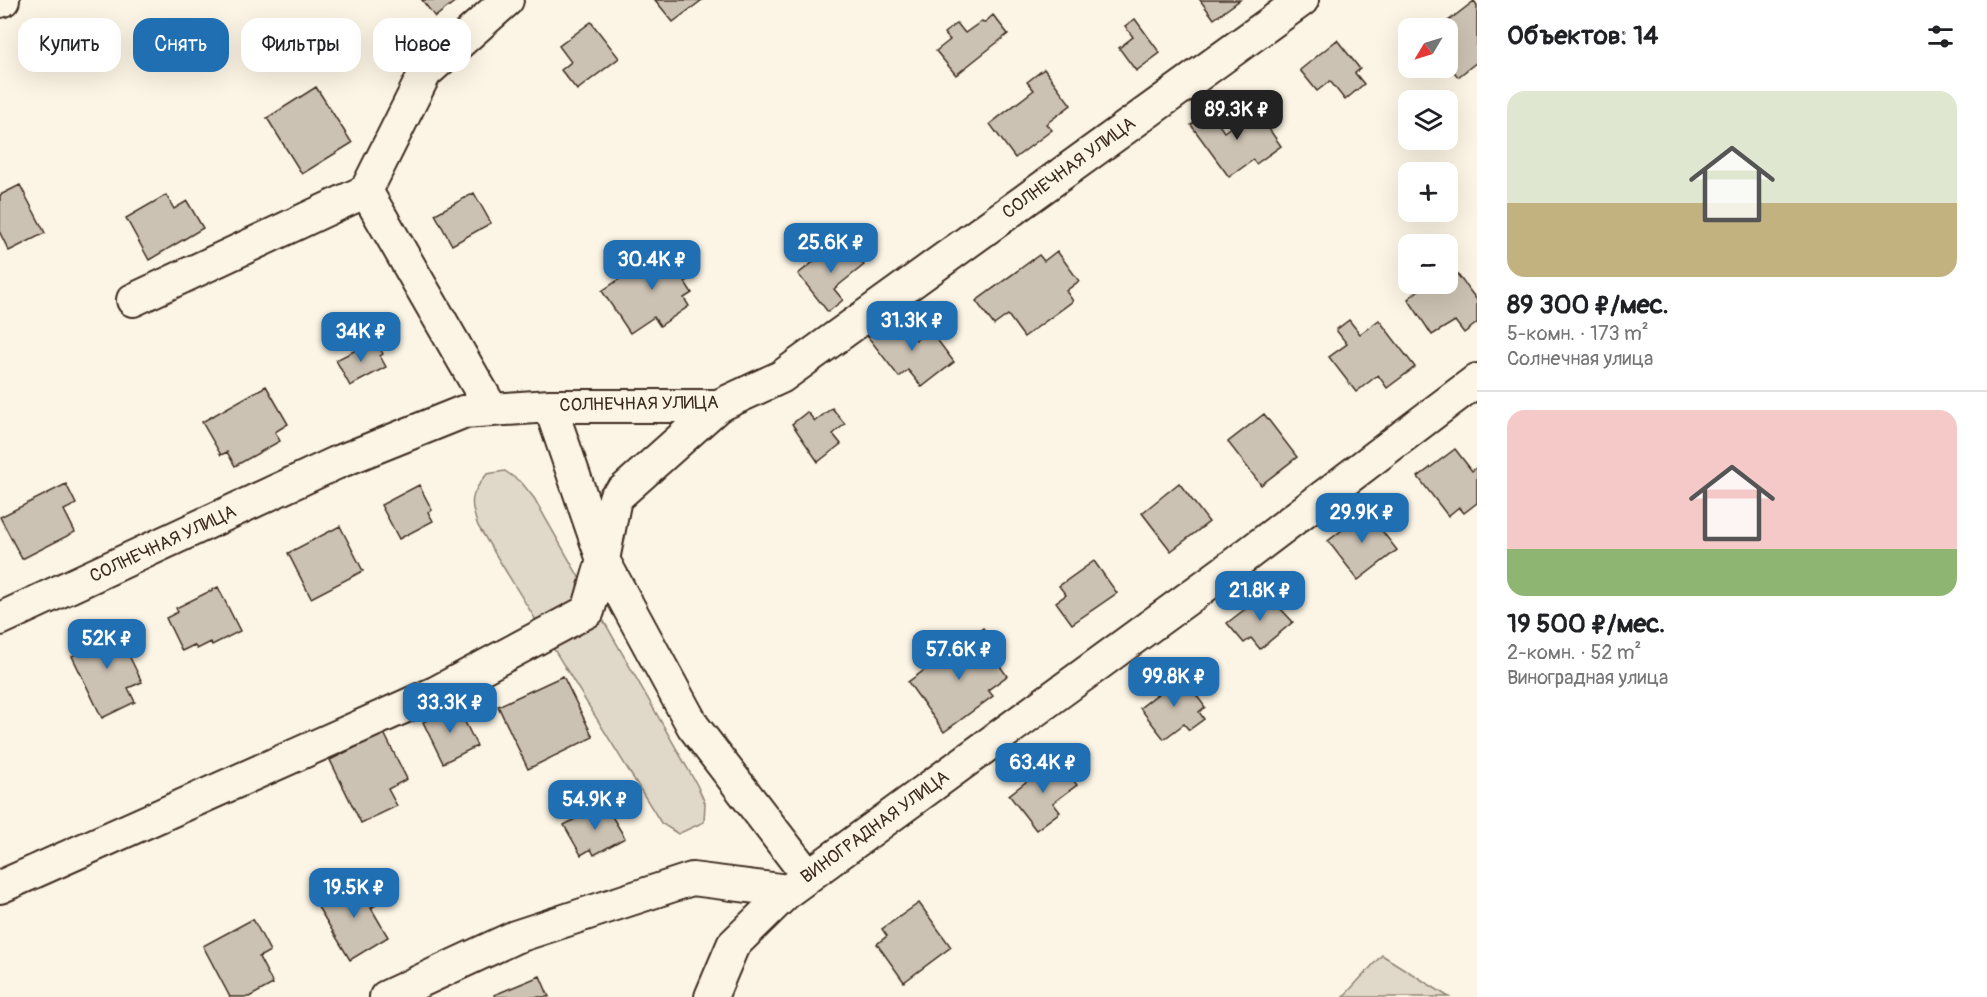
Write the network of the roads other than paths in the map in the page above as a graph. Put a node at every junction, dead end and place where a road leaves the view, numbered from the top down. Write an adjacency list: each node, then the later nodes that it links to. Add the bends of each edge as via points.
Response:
1 (507, 0): 3 (street, via 424,73)
2 (1302, 0): 7 (street, СОЛНЕЧНАЯ УЛИЦА, via 781,377)
3 (366, 191): 4 (street); 8 (street)
4 (134, 300)
5 (1477, 380): 11 (street, ВИНОГРАДНАЯ УЛИЦА, via 1224,572)
6 (550, 406): 7 (street, СОЛНЕЧНАЯ УЛИЦА); 8 (street, СОЛНЕЧНАЯ УЛИЦА); 9 (street)
7 (718, 406): 9 (street, via 615,498)
8 (492, 410): 10 (street, СОЛНЕЧНАЯ УЛИЦА, via 463,412 336,464)
9 (603, 560): 11 (street, via 693,726); 12 (street, via 588,611 577,617 435,693)
10 (0, 620)
11 (798, 883): 13 (street, ВИНОГРАДНАЯ УЛИЦА, via 692,879 514,937); 14 (street, via 733,945)
12 (0, 887)
13 (386, 997)
14 (711, 997)

